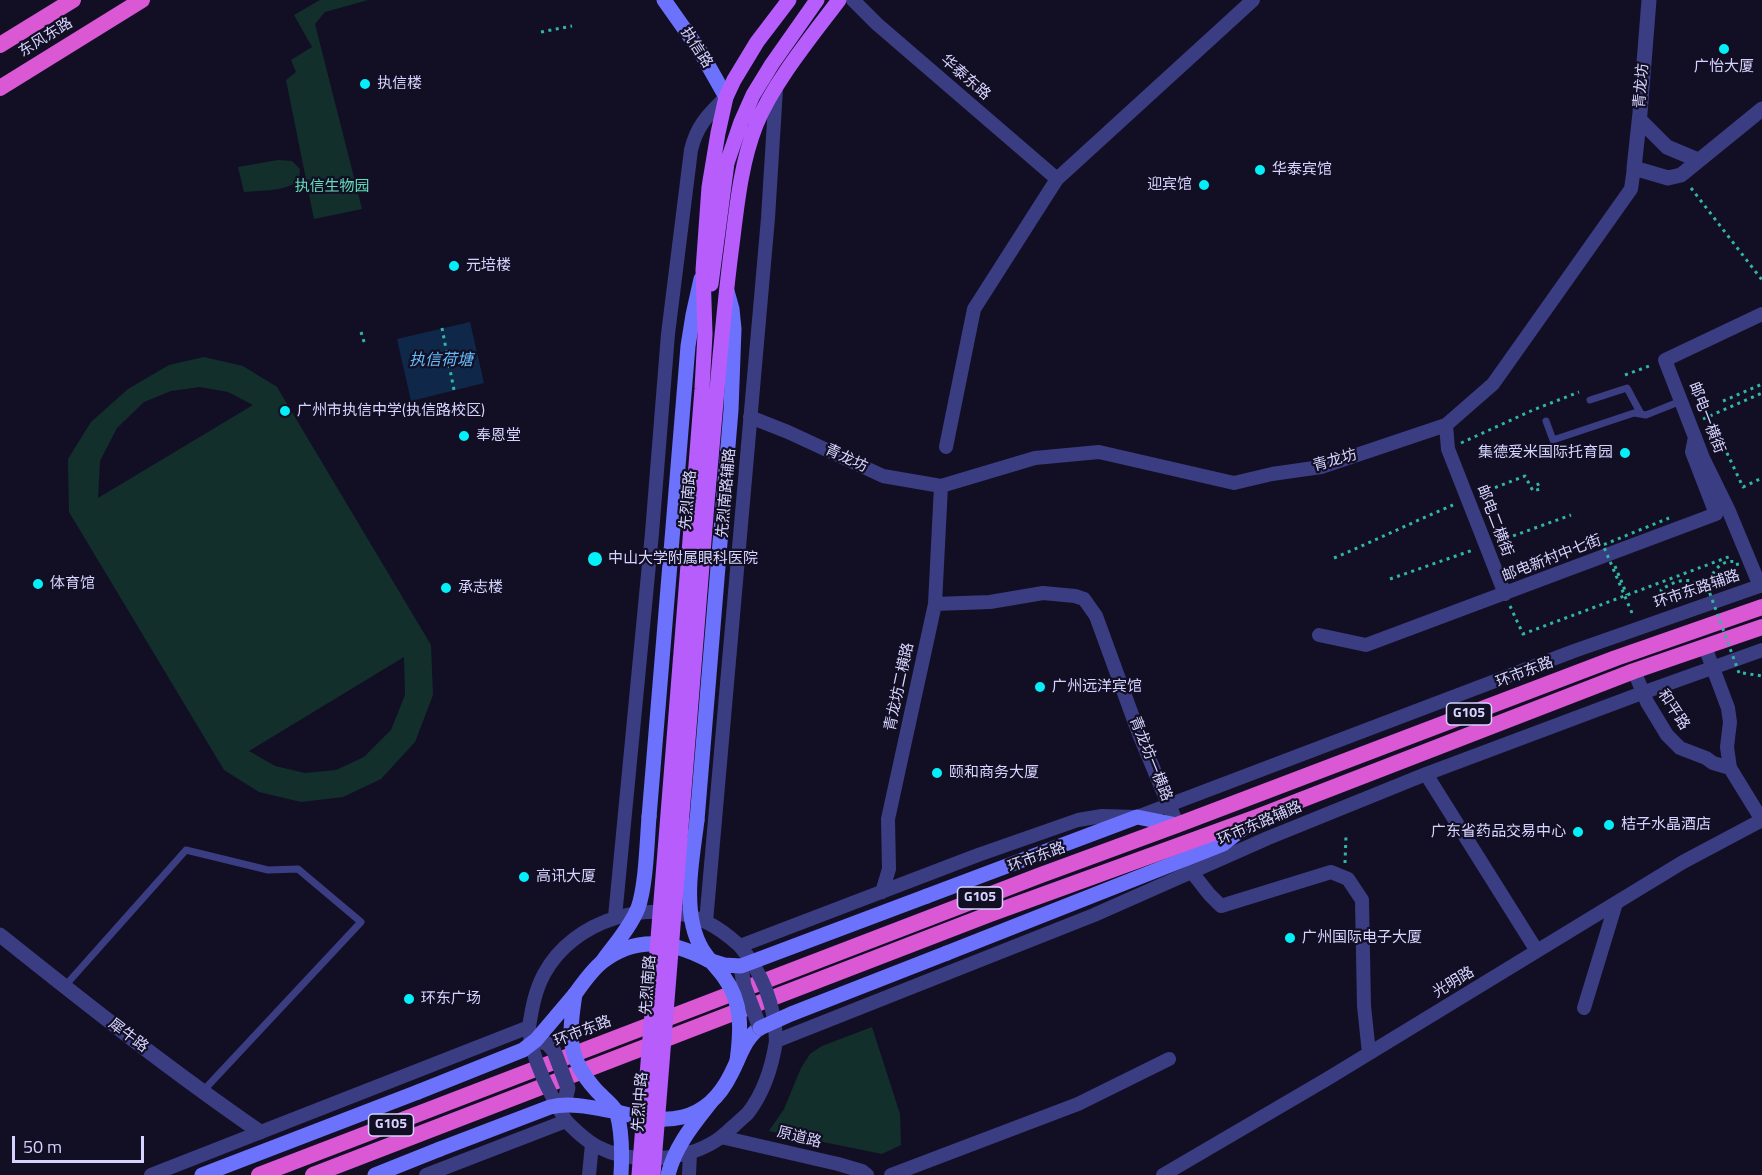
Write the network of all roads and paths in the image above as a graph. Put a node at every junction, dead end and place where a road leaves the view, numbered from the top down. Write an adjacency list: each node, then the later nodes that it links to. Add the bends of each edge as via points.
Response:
1 (73, 0): 12 (highway, 东风东路)
2 (142, 0): 13 (highway, 东风东路)
3 (664, 0): 15 (main road, 执信路)
4 (789, 0): 15 (main road, 先烈南路, via 757,42)
5 (817, 0): 28 (main road, 先烈南路, via 753,95 733,145 724,184)
6 (839, 0): 14 (main road, 先烈南路)
7 (853, 0): 21 (street, 华泰东路)
8 (1253, 0): 21 (street)
9 (1649, 0): 17 (street, 青龙坊)
10 (572, 26): 11 (path)
11 (541, 32)
12 (0, 45)
13 (0, 88)
14 (776, 88): 24 (main road, 先烈南路, via 757,123 742,174); 40 (street, 先烈南路辅路)
15 (726, 97): 22 (main road, 先烈南路, via 710,187); 91 (street, via 700,125 691,150 668,334)
16 (1762, 109): 18 (street)
17 (1640, 120): 18 (street, via 1667,147); 19 (street, 青龙坊)
18 (1698, 160): 20 (street)
19 (1634, 168): 20 (street, via 1668,178); 42 (street, 青龙坊, via 1631,189 1493,384)
20 (1681, 175): 23 (path)
21 (1057, 179): 44 (street, via 974,309)
22 (703, 270): 28 (main road, 先烈南路); 77 (main road, via 688,346)
23 (1762, 280)
24 (726, 288): 49 (main road, 先烈南路); 80 (main road, via 732,309 734,356 731,410)
25 (1762, 314): 30 (street)
26 (442, 328): 34 (path)
27 (361, 332): 29 (path)
28 (705, 334): 49 (main road, 先烈南路)
29 (365, 345)
30 (1665, 360): 31 (path); 37 (street, 邮电一横街)
31 (1621, 377)
32 (1762, 384): 38 (path)
33 (1588, 389): 45 (path)
34 (454, 390)
35 (1762, 393): 43 (path)
36 (1590, 400): 39 (lane, via 1627,388)
37 (1681, 401): 39 (lane); 43 (street, 邮电一横街)
38 (1723, 401)
39 (1641, 414): 41 (lane, via 1553,440)
40 (750, 417): 48 (street, 青龙坊, via 883,476); 92 (street, 先烈南路辅路)
41 (1546, 422)
42 (1446, 425): 45 (street, 邮电二横街); 48 (street, 青龙坊, via 1321,467 1234,483 1099,452 1035,458)
43 (1693, 431): 46 (path, via 1718,434 1743,487); 53 (street, 邮电新村中七街, via 1692,452 1716,514); 58 (street, 邮电一横街)
44 (946, 447)
45 (1448, 449): 50 (street, 邮电二横街)
46 (1762, 478)
47 (1537, 482): 50 (path, via 1540,489 1533,491 1526,476)
48 (941, 486): 63 (street, 青龙坊二横路)
49 (701, 490): 104 (main road, 先烈南路, bridge)
50 (1467, 498): 54 (path); 61 (street, 邮电二横街)
51 (1669, 518): 65 (path, bridge, via 1603,544)
52 (1728, 546): 62 (path, via 1731,556)
53 (1610, 554): 61 (street, 邮电新村中七街); 62 (path)
54 (1334, 558)
55 (1728, 571): 57 (path)
56 (1720, 578): 60 (path, bridge, via 1736,570 1737,562 1716,568)
57 (1731, 581)
58 (1761, 585): 76 (street, 环市东路辅路, via 1574,651)
59 (1689, 589): 60 (path, via 1666,596 1661,590 1687,579)
60 (1709, 591): 72 (path, bridge, via 1739,673)
61 (1505, 594): 62 (path, via 1523,634); 67 (street, 邮电新村中七街, via 1366,645)
62 (1627, 595)
63 (935, 604): 76 (street, 青龙坊一横路, via 990,602 1043,593 1084,599 1096,616); 89 (street, 青龙坊二横路, via 888,819 888,868)
64 (1762, 607): 82 (highway, 环市东路 / G105, via 1583,670)
65 (1632, 614)
66 (1762, 627): 68 (highway, G105)
67 (1319, 635)
68 (1705, 647): 70 (street); 71 (highway, G105)
69 (1762, 650): 70 (street, 环市东路辅路)
70 (1713, 667): 73 (street, 环市东路辅路); 74 (street, via 1728,708)
71 (1634, 671): 73 (street, 和平路); 78 (highway, G105)
72 (1762, 676)
73 (1642, 693): 74 (street, 和平路, via 1667,735 1680,748); 75 (street, 环市东路辅路)
74 (1730, 768): 81 (street)
75 (1426, 774): 84 (street, 环市东路辅路); 95 (street)
76 (1169, 806): 79 (street, 环市东路辅路); 82 (street, 青龙坊一横路)
77 (650, 817): 80 (street, bridge); 97 (main road, bridge, via 638,907)
78 (1257, 817): 85 (main road); 86 (highway, G105)
79 (1137, 818): 82 (main road); 89 (street, via 1102,816 1078,820); 98 (main road, bridge)
80 (696, 819): 96 (main road, bridge, via 690,910 696,937)
81 (1762, 820): 90 (street, 光明路)
82 (1178, 825): 120 (highway, 环市东路 / G105)
83 (1346, 835): 88 (path)
84 (1269, 838): 85 (street); 87 (street, 环市东路辅路)
85 (1223, 844): 86 (street); 87 (street); 102 (main road, bridge)
86 (1170, 849): 121 (highway, G105)
87 (1191, 871): 88 (street, via 1221,906 1331,873); 105 (street, 环市东路辅路, via 1094,915)
88 (1342, 877): 106 (street, via 1348,879 1362,900)
89 (882, 892): 94 (street)
90 (1616, 903): 95 (street, 光明路); 101 (street)
91 (615, 917): 92 (street, bridge, via 654,912); 103 (street, via 591,927 557,955 533,999)
92 (706, 922): 94 (street)
93 (0, 935): 99 (street, 犀牛路)
94 (740, 946): 105 (street, bridge, via 771,1001)
95 (1537, 951): 106 (street, 光明路)
96 (708, 960): 97 (main road, bridge, via 689,950 659,943 632,947); 98 (main road, bridge); 108 (main road, bridge, via 728,983 737,1004 741,1027)
97 (602, 962): 100 (main road)
98 (741, 966): 102 (street, bridge)
99 (64, 987): 109 (street, 犀牛路); 109 (lane, via 186,850 268,870 298,869 361,922)
100 (575, 994): 103 (main road, bridge); 112 (main road, bridge, via 570,1029 576,1061 593,1087)
101 (1584, 1008)
102 (760, 1028): 108 (main road, bridge)
103 (533, 1034): 111 (street, bridge, via 554,1051 568,1088); 113 (street, bridge, via 530,1037 543,1076); 114 (street); 119 (main road, bridge, via 523,1050)
104 (657, 1035): 126 (main road, 先烈中路, bridge); 127 (main road, 先烈中路, bridge)
105 (776, 1041): 115 (street, via 764,1088 747,1114)
106 (1369, 1053): 132 (street, 光明路)
107 (1169, 1059): 131 (street, via 1077,1104)
108 (737, 1061): 110 (main road)
109 (203, 1091): 114 (street, 犀牛路)
110 (711, 1102): 112 (main road, bridge, via 674,1119 657,1120); 128 (main road, bridge, via 677,1148)
111 (561, 1105): 112 (main road, bridge); 122 (main road, bridge)
112 (617, 1112): 125 (main road, bridge)
113 (566, 1121): 116 (street); 123 (street)
114 (260, 1131): 118 (street)
115 (721, 1137): 117 (street); 130 (street, 原道路, via 838,1164)
116 (592, 1144): 117 (street, bridge, via 639,1158 666,1158); 124 (street)
117 (690, 1152): 129 (street)
118 (151, 1175)
119 (202, 1175)
120 (259, 1175)
121 (313, 1175)
122 (375, 1175)
123 (426, 1175)
124 (589, 1175)
125 (621, 1175)
126 (639, 1175)
127 (653, 1175)
128 (668, 1175)
129 (689, 1175)
130 (867, 1175)
131 (891, 1175)
132 (1164, 1175)

